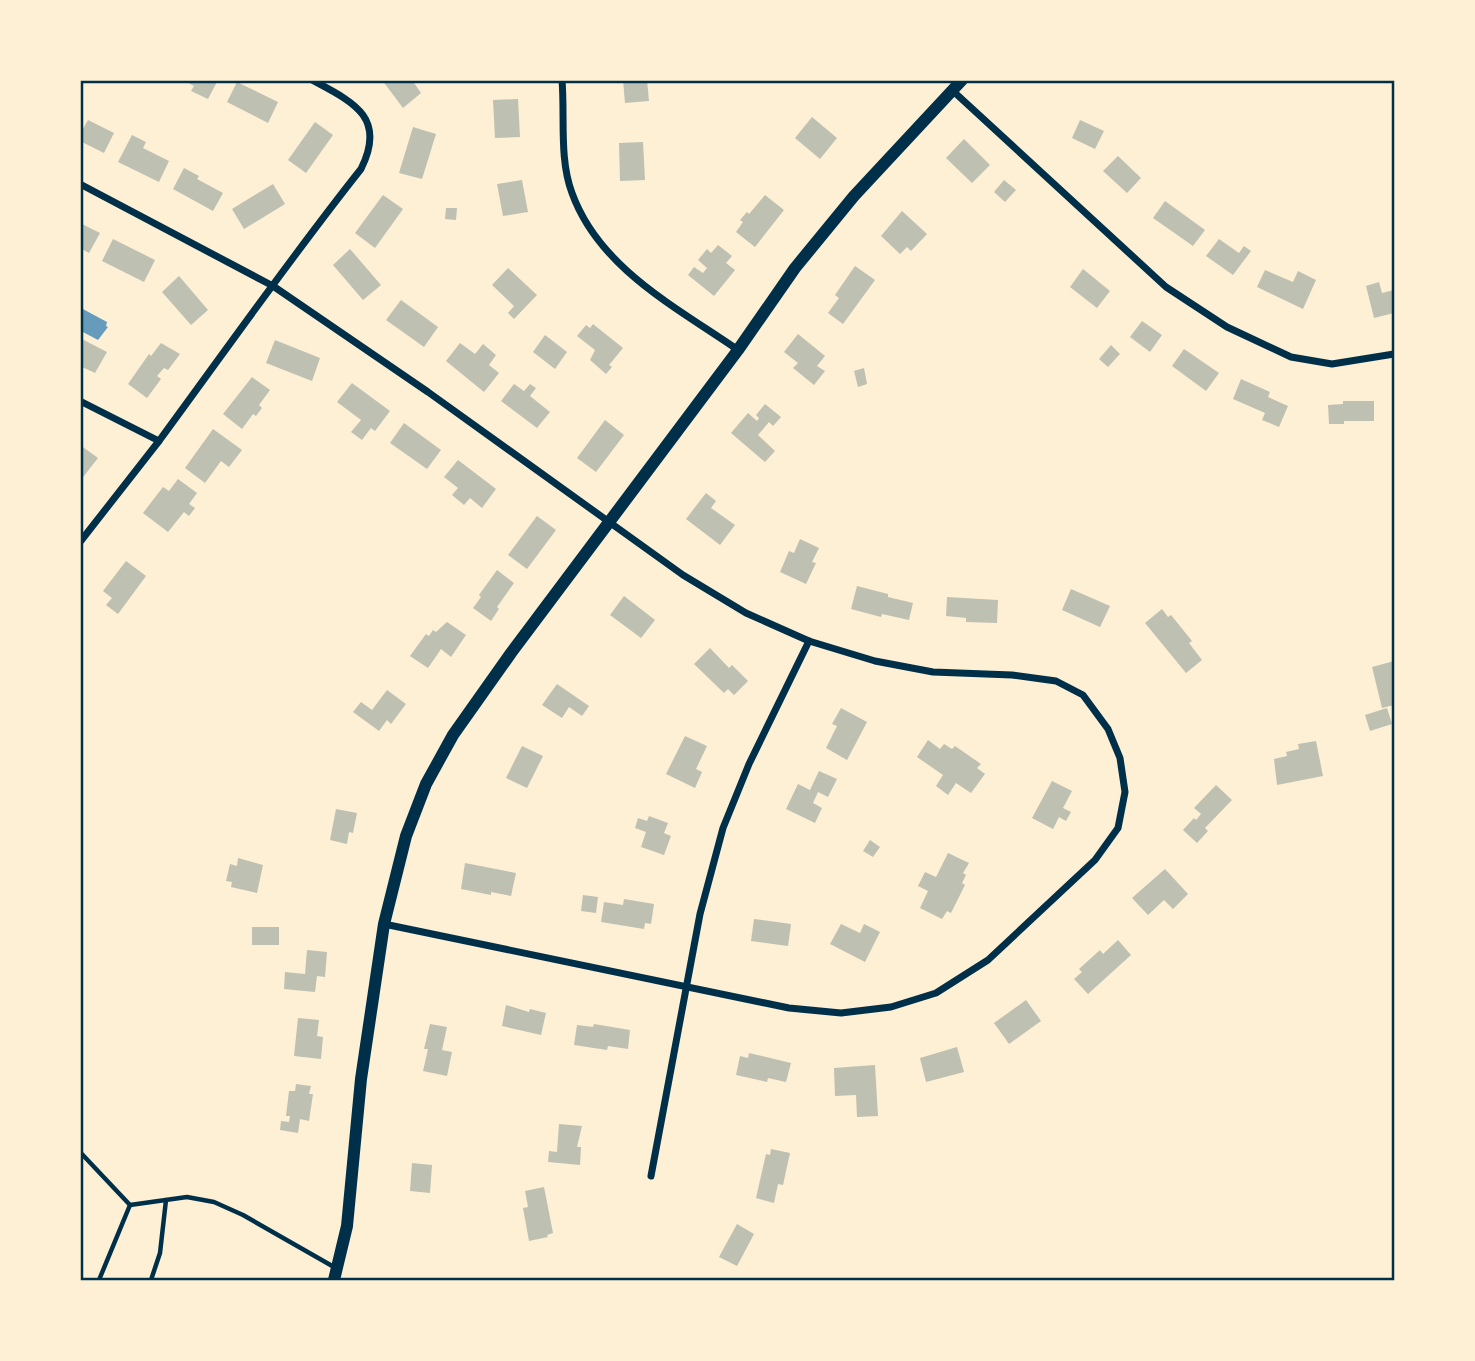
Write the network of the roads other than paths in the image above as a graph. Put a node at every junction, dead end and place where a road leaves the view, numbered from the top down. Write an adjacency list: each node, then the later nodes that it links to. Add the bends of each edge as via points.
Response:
1 (312, 80): 6 (street, via 346,99 366,117 370,144 361,169)
2 (562, 80): 7 (street, via 571,192 588,226 609,255 636,278)
3 (962, 80): 4 (main road)
4 (953, 91): 7 (main road, via 854,196 795,268); 8 (street, via 1166,287 1227,327 1291,358 1332,364)
5 (80, 184): 6 (street)
6 (273, 286): 10 (street); 11 (street)
7 (738, 350): 11 (main road)
8 (1395, 354)
9 (80, 401): 10 (street)
10 (159, 441): 12 (street)
11 (609, 523): 13 (street, via 746,613); 14 (main road, via 453,735 426,784 406,836)
12 (80, 542)
13 (809, 642): 15 (street, via 723,828 700,914); 15 (street, via 933,672 1056,681 1083,695 1108,729 1121,758 1125,792 1118,828 1095,860 988,960 936,993 891,1007 841,1013 789,1008)
14 (384, 924): 15 (street); 20 (main road, via 361,1079 347,1226)
15 (688, 986): 17 (street)
16 (80, 1152): 19 (lane)
17 (651, 1176)
18 (166, 1200): 19 (lane); 20 (lane, via 195,1197 221,1205); 22 (lane, via 162,1244)
19 (130, 1205): 21 (lane)
20 (336, 1275)
21 (99, 1280)
22 (151, 1280)

